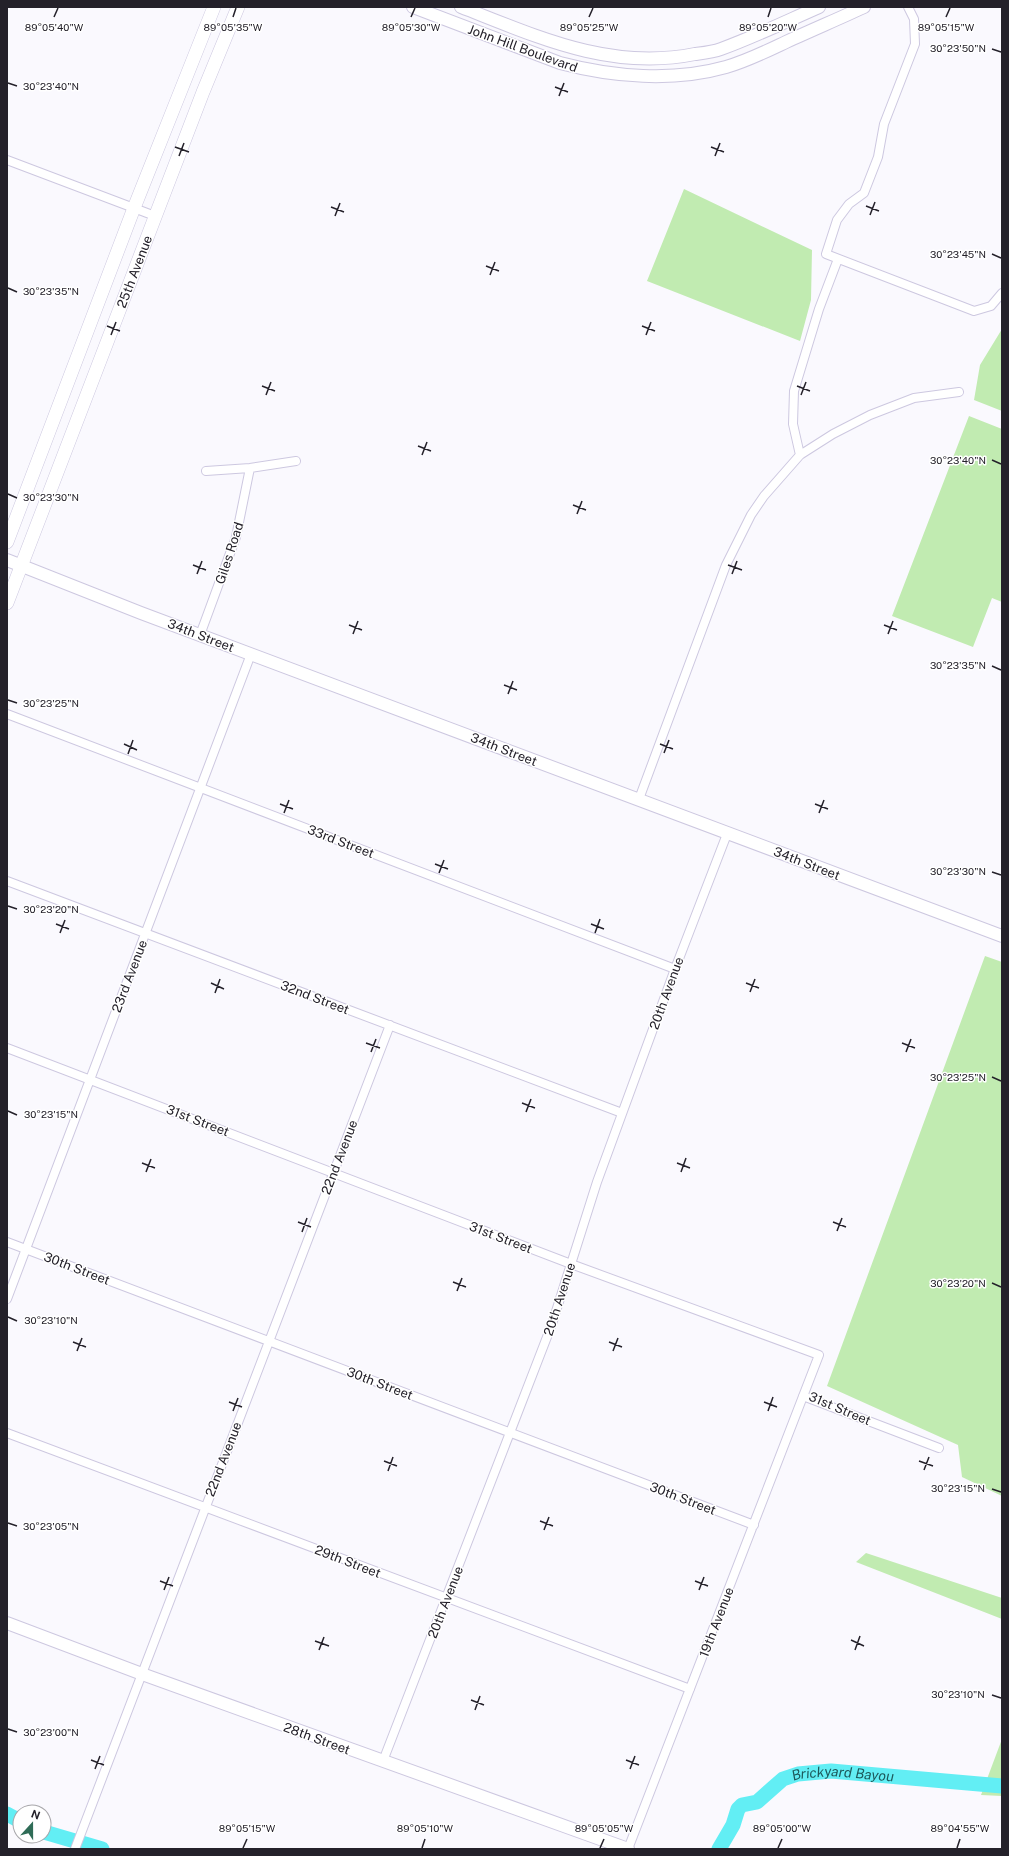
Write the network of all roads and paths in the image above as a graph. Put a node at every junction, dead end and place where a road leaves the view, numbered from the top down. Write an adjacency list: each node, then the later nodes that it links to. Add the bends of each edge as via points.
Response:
1 (214, 7): 8 (main road, 25th Avenue)
2 (238, 7): 9 (main road, 25th Avenue)
3 (413, 7): 6 (street, John Hill Boulevard, via 560,63 618,75 648,76 681,75 726,67)
4 (461, 7): 5 (street, John Hill Boulevard, via 570,48 602,56 647,60 720,50)
5 (819, 7)
6 (864, 7)
7 (908, 7): 13 (street, via 914,20 914,44 884,124 878,157 864,193 849,204 837,220 826,254)
8 (182, 84): 9 (main road); 11 (main road, 25th Avenue)
9 (203, 92): 12 (main road, 25th Avenue)
10 (7, 160): 11 (street)
11 (134, 208): 12 (street); 20 (main road, 25th Avenue)
12 (155, 216): 22 (main road, 25th Avenue)
13 (838, 259): 14 (street, via 974,311 991,306); 16 (street, via 819,309 794,391 793,424)
14 (1002, 293)
15 (959, 392): 16 (street, via 914,398 870,415)
16 (800, 455): 28 (street, via 751,515 726,565)
17 (296, 461): 18 (street)
18 (250, 468): 19 (street); 24 (street, Giles Road, via 236,537)
19 (206, 471)
20 (7, 542)
21 (7, 560): 22 (street, 34th Street)
22 (21, 565): 23 (main road, 25th Avenue); 24 (street, 34th Street)
23 (7, 603)
24 (200, 635): 25 (street, 34th Street)
25 (251, 654): 27 (street, 23rd Avenue); 28 (street, 34th Street)
26 (7, 714): 27 (street, 33rd Street)
27 (200, 788): 31 (street, 23rd Avenue); 33 (street, 33rd Street)
28 (639, 799): 29 (street, 34th Street)
29 (727, 834): 32 (street, 34th Street); 33 (street, 20th Avenue)
30 (7, 881): 31 (street, 32nd Street)
31 (145, 933): 34 (street, 32nd Street); 36 (street, 23rd Avenue)
32 (1002, 936)
33 (675, 968): 37 (street, 20th Avenue)
34 (390, 1025): 37 (street, 32nd Street); 38 (street, 22nd Avenue)
35 (7, 1048): 36 (street, 31st Street)
36 (90, 1079): 38 (street, 31st Street); 40 (street, 23rd Avenue)
37 (622, 1113): 41 (street, 20th Avenue)
38 (333, 1172): 41 (street, 31st Street); 43 (street, 22nd Avenue)
39 (7, 1242): 40 (street, 30th Street)
40 (26, 1249): 42 (street, 23rd Avenue); 43 (street, 30th Street)
41 (571, 1264): 44 (street, 31st Street, via 819,1355); 45 (street, 20th Avenue, via 552,1324)
42 (7, 1299)
43 (268, 1341): 45 (street, 30th Street); 48 (street, 22nd Avenue)
44 (804, 1396): 47 (street, 31st Street); 49 (street, 19th Avenue)
45 (511, 1432): 49 (street, 30th Street); 50 (street, 20th Avenue)
46 (7, 1433): 48 (street, 29th Street)
47 (939, 1448)
48 (205, 1507): 50 (street, 29th Street); 52 (street, 22nd Avenue)
49 (754, 1525): 53 (street, 19th Avenue)
50 (446, 1598): 53 (street, 29th Street); 54 (street, 20th Avenue)
51 (7, 1623): 52 (street, 28th Street)
52 (142, 1674): 54 (street, 28th Street); 55 (street, 22nd Avenue)
53 (690, 1689): 56 (street, 19th Avenue)
54 (383, 1761): 56 (street, 28th Street)
55 (75, 1849)
56 (628, 1849)

